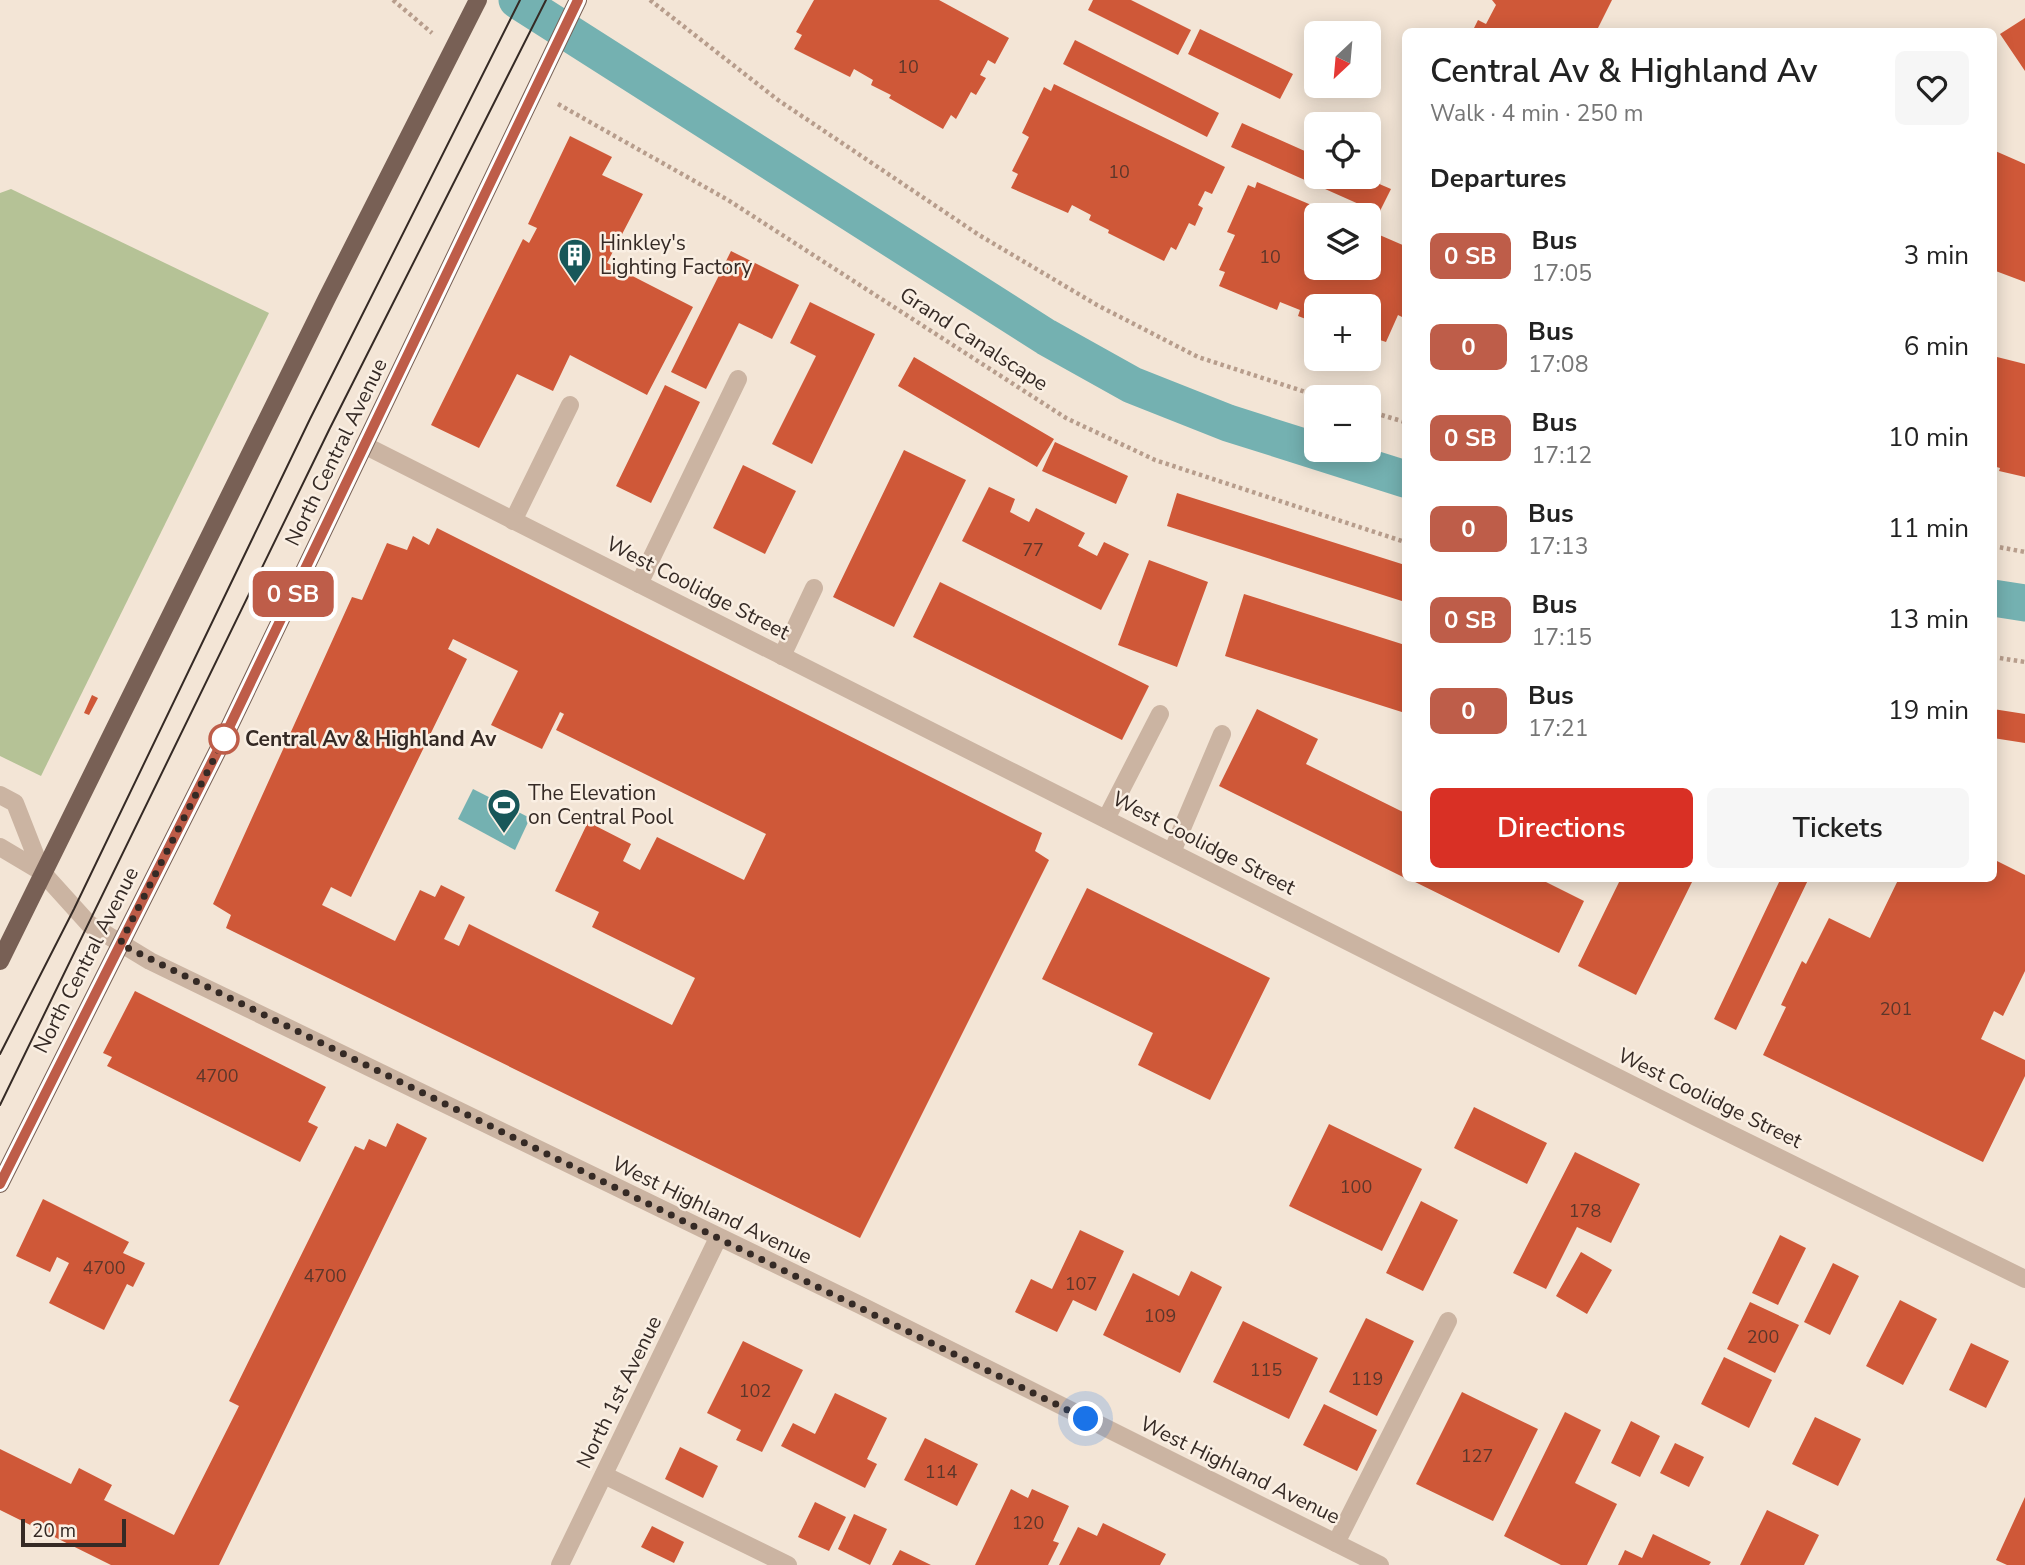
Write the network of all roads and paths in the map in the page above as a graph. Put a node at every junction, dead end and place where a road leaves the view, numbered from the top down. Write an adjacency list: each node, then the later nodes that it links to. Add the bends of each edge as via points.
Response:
1 (393, 0): 5 (path)
2 (478, 0): 28 (main road)
3 (578, 0): 12 (main road, North Central Avenue)
4 (650, 0): 8 (path, via 778,100 979,235 1097,305 1198,357)
5 (439, 40)
6 (554, 102): 14 (path, Grand Canalscape, via 728,200 1066,418 1155,460)
7 (738, 379): 17 (street)
8 (1304, 391)
9 (570, 405): 13 (street)
10 (1381, 415): 11 (path)
11 (1402, 421)
12 (364, 445): 13 (street, West Coolidge Street); 29 (main road, North Central Avenue)
13 (513, 521): 17 (street, West Coolidge Street)
14 (1402, 541)
15 (1997, 547): 16 (path)
16 (2025, 552)
17 (639, 584): 19 (street, West Coolidge Street)
18 (814, 588): 19 (street)
19 (782, 656): 25 (street, West Coolidge Street)
20 (1997, 658): 21 (path)
21 (2025, 662)
22 (1160, 714): 25 (street)
23 (1222, 734): 27 (street)
24 (0, 795): 28 (street, via 15,803)
25 (1106, 819): 27 (street, West Coolidge Street)
26 (0, 847): 28 (street)
27 (1172, 852): 33 (street, West Coolidge Street)
28 (42, 872): 29 (street, West Highland Avenue, via 89,925); 30 (main road)
29 (120, 944): 31 (main road, North Central Avenue); 32 (street, West Highland Avenue)
30 (0, 961)
31 (0, 1184)
32 (718, 1238): 35 (street, North 1st Avenue); 36 (street, West Highland Avenue)
33 (2025, 1279)
34 (1448, 1321): 36 (street)
35 (604, 1475): 37 (street, North 1st Avenue); 38 (street)
36 (1336, 1543): 39 (street, West Highland Avenue)
37 (560, 1565)
38 (788, 1565)
39 (1380, 1565)

